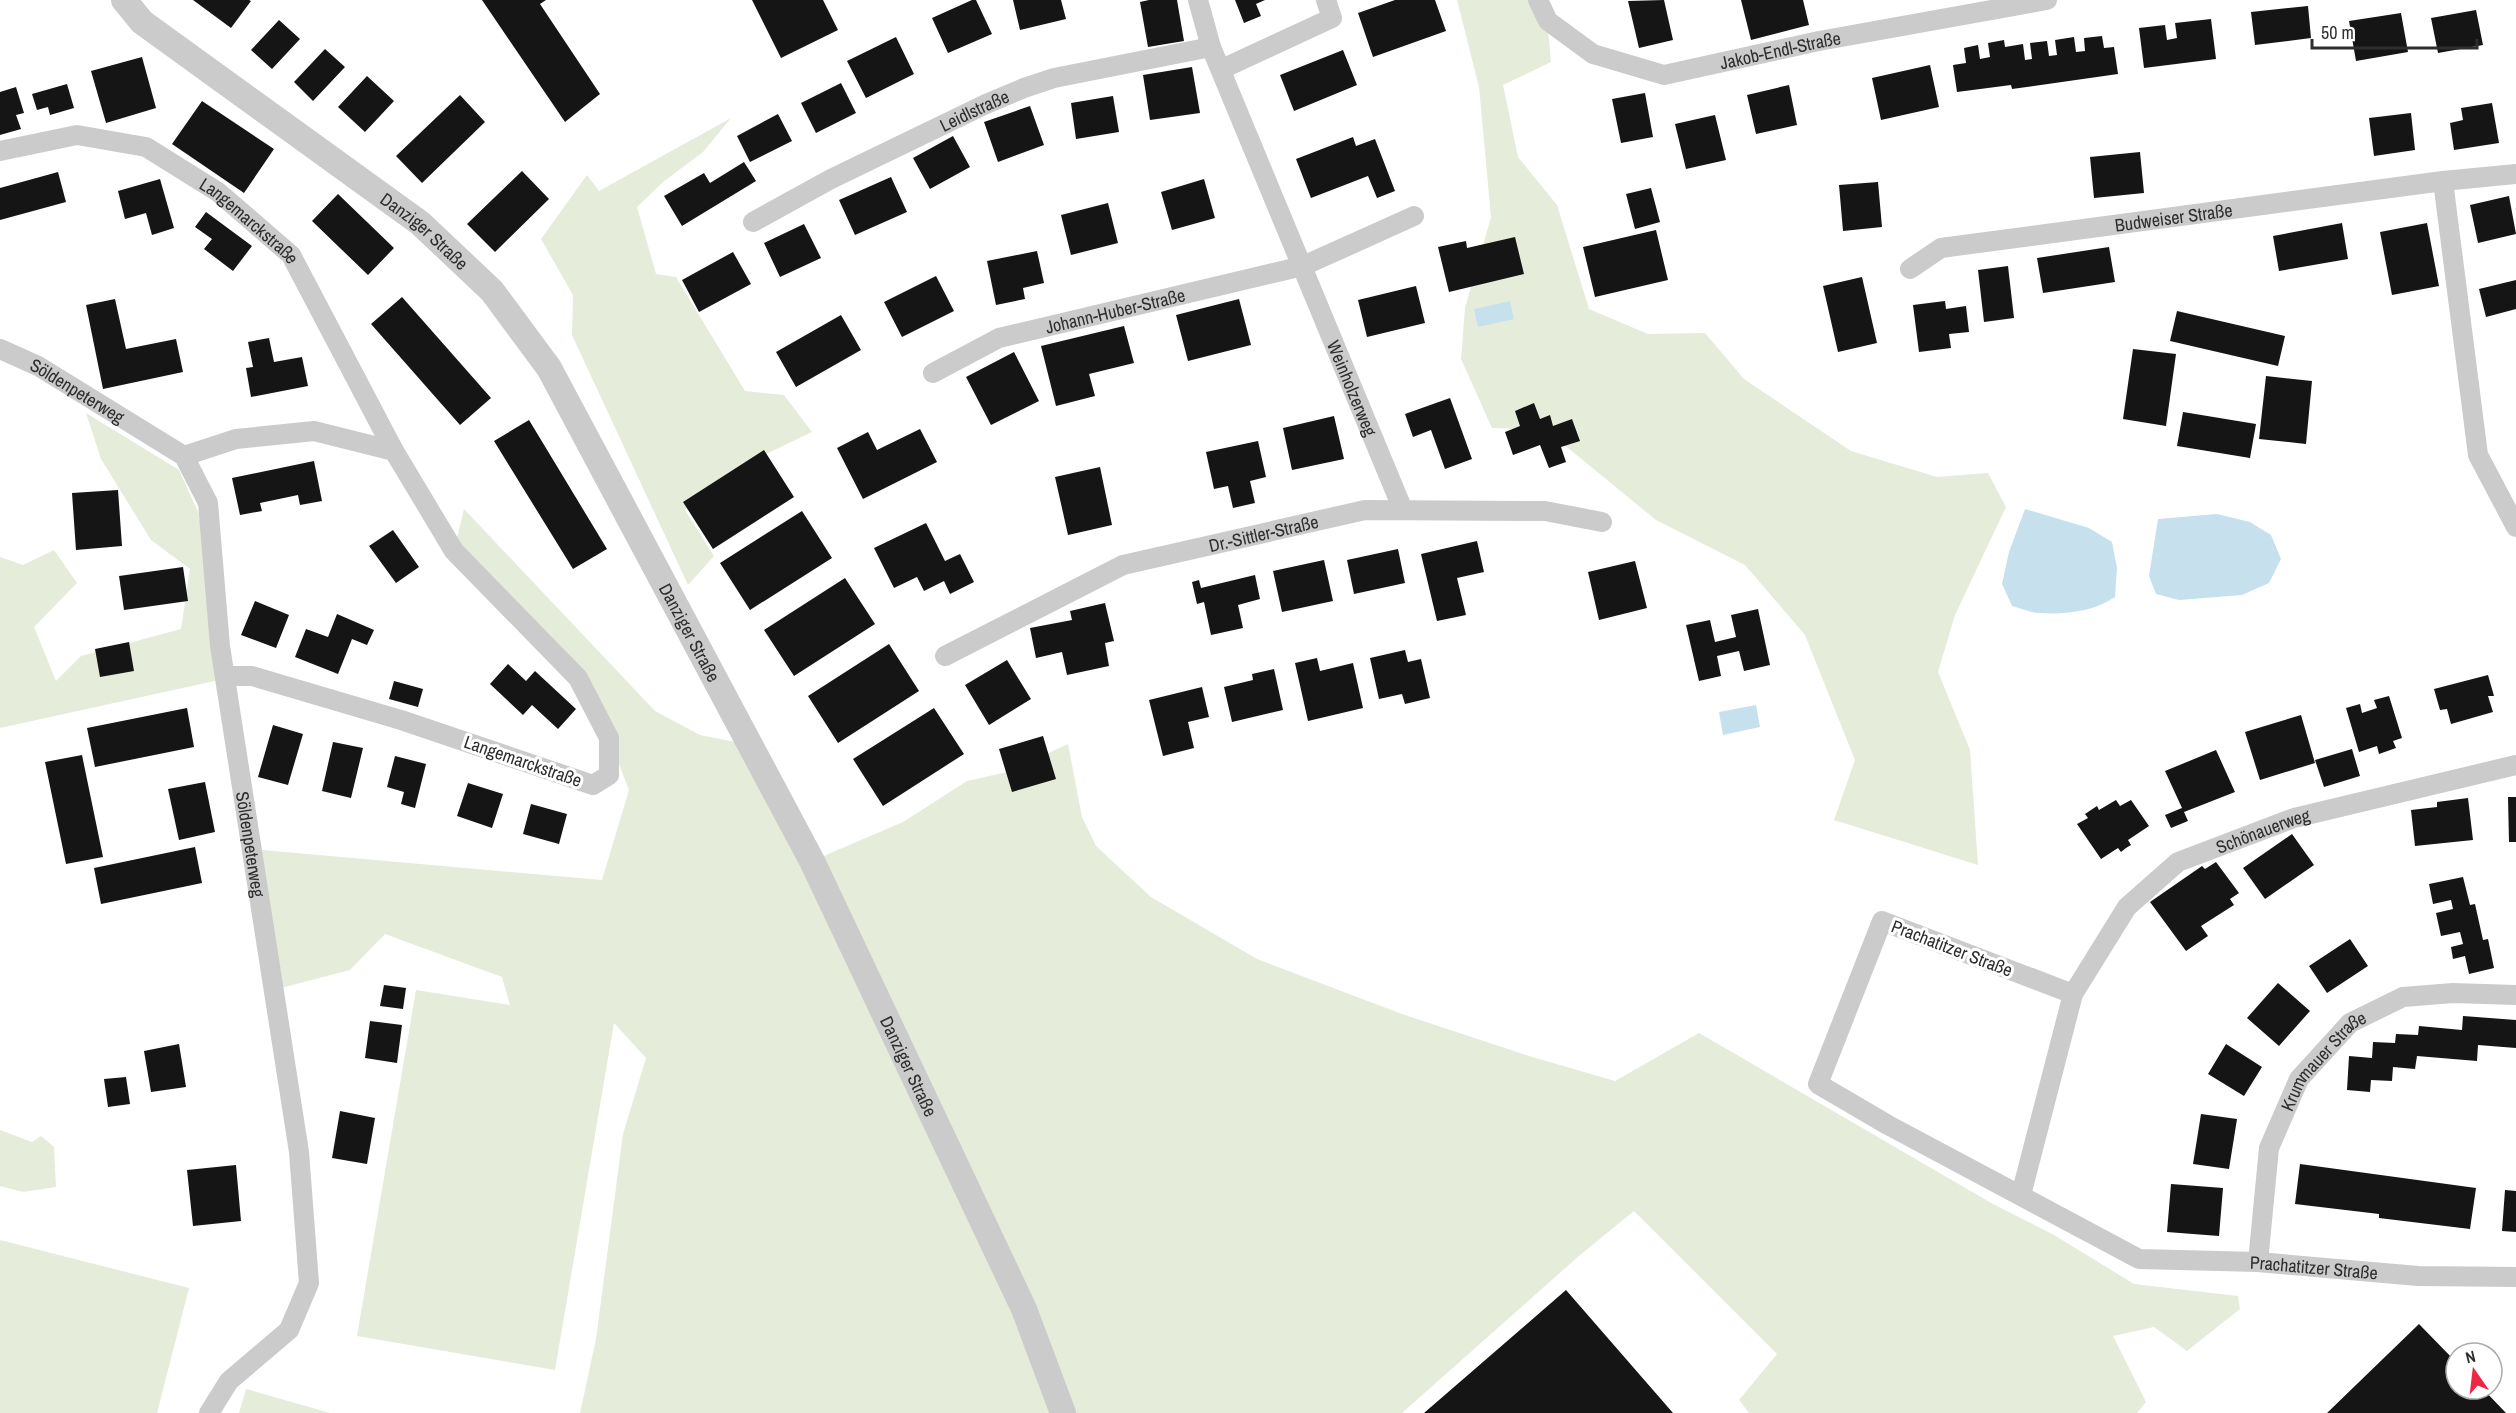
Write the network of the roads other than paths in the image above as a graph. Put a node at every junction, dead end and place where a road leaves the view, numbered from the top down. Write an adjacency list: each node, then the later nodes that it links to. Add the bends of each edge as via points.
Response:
1 (110, 0): 7 (street)
2 (124, 0): 7 (street, Danziger Straße)
3 (1198, 0): 8 (street, Weinholzerweg)
4 (1326, 0): 9 (street, via 1332,18)
5 (1538, 0): 6 (street, Jakob-Endl-Straße, via 1548,21 1593,54 1664,75 1819,41)
6 (2047, 0)
7 (140, 14): 33 (street, Danziger Straße, via 420,223 492,291 549,368 812,861 1024,1309)
8 (1211, 47): 9 (street, Weinholzerweg); 14 (street, Leidlstraße, via 1054,78 1024,88 831,179)
9 (1222, 69): 15 (street, Weinholzerweg)
10 (0, 151): 19 (street, Langemarckstraße, via 77,135 146,147 218,192 291,255)
11 (2516, 174): 12 (street, Budweiser Straße)
12 (2442, 181): 16 (street, Budweiser Straße, via 1941,248); 23 (street, via 2478,455)
13 (1414, 216): 15 (street)
14 (753, 222)
15 (1303, 266): 18 (street, Johann-Huber-Straße, via 999,338); 21 (street, Weinholzerweg)
16 (1910, 269)
17 (0, 349): 20 (street, Söldenpeterweg, via 38,366)
18 (933, 373)
19 (394, 451): 20 (street, via 314,431 236,438); 25 (street, Langemarckstraße, via 454,550 578,678 609,738 609,775 593,785 401,720 252,676)
20 (184, 456): 25 (street, Söldenpeterweg, via 208,503)
21 (1403, 510): 22 (street, Dr.-Sittler-Straße, via 1545,511); 24 (street, Dr.-Sittler-Straße, via 1365,510 1123,566)
22 (1602, 522)
23 (2516, 526)
24 (945, 656)
25 (225, 676): 32 (street, Söldenpeterweg, via 299,1152 309,1283 289,1330 229,1380)
26 (2516, 765): 27 (street, Schönauerweg, via 2294,818 2178,862 2127,907)
27 (2073, 994): 29 (street); 29 (street, Prachatitzer Straße, via 1882,921 1818,1084)
28 (2516, 995): 30 (street, Krummauer Straße, via 2453,993 2403,997 2350,1023 2299,1079 2269,1148)
29 (2021, 1195): 30 (street, Prachatitzer Straße, via 2139,1259)
30 (2258, 1262): 31 (street, Prachatitzer Straße, via 2418,1276)
31 (2516, 1277)
32 (209, 1413)
33 (1063, 1413)

